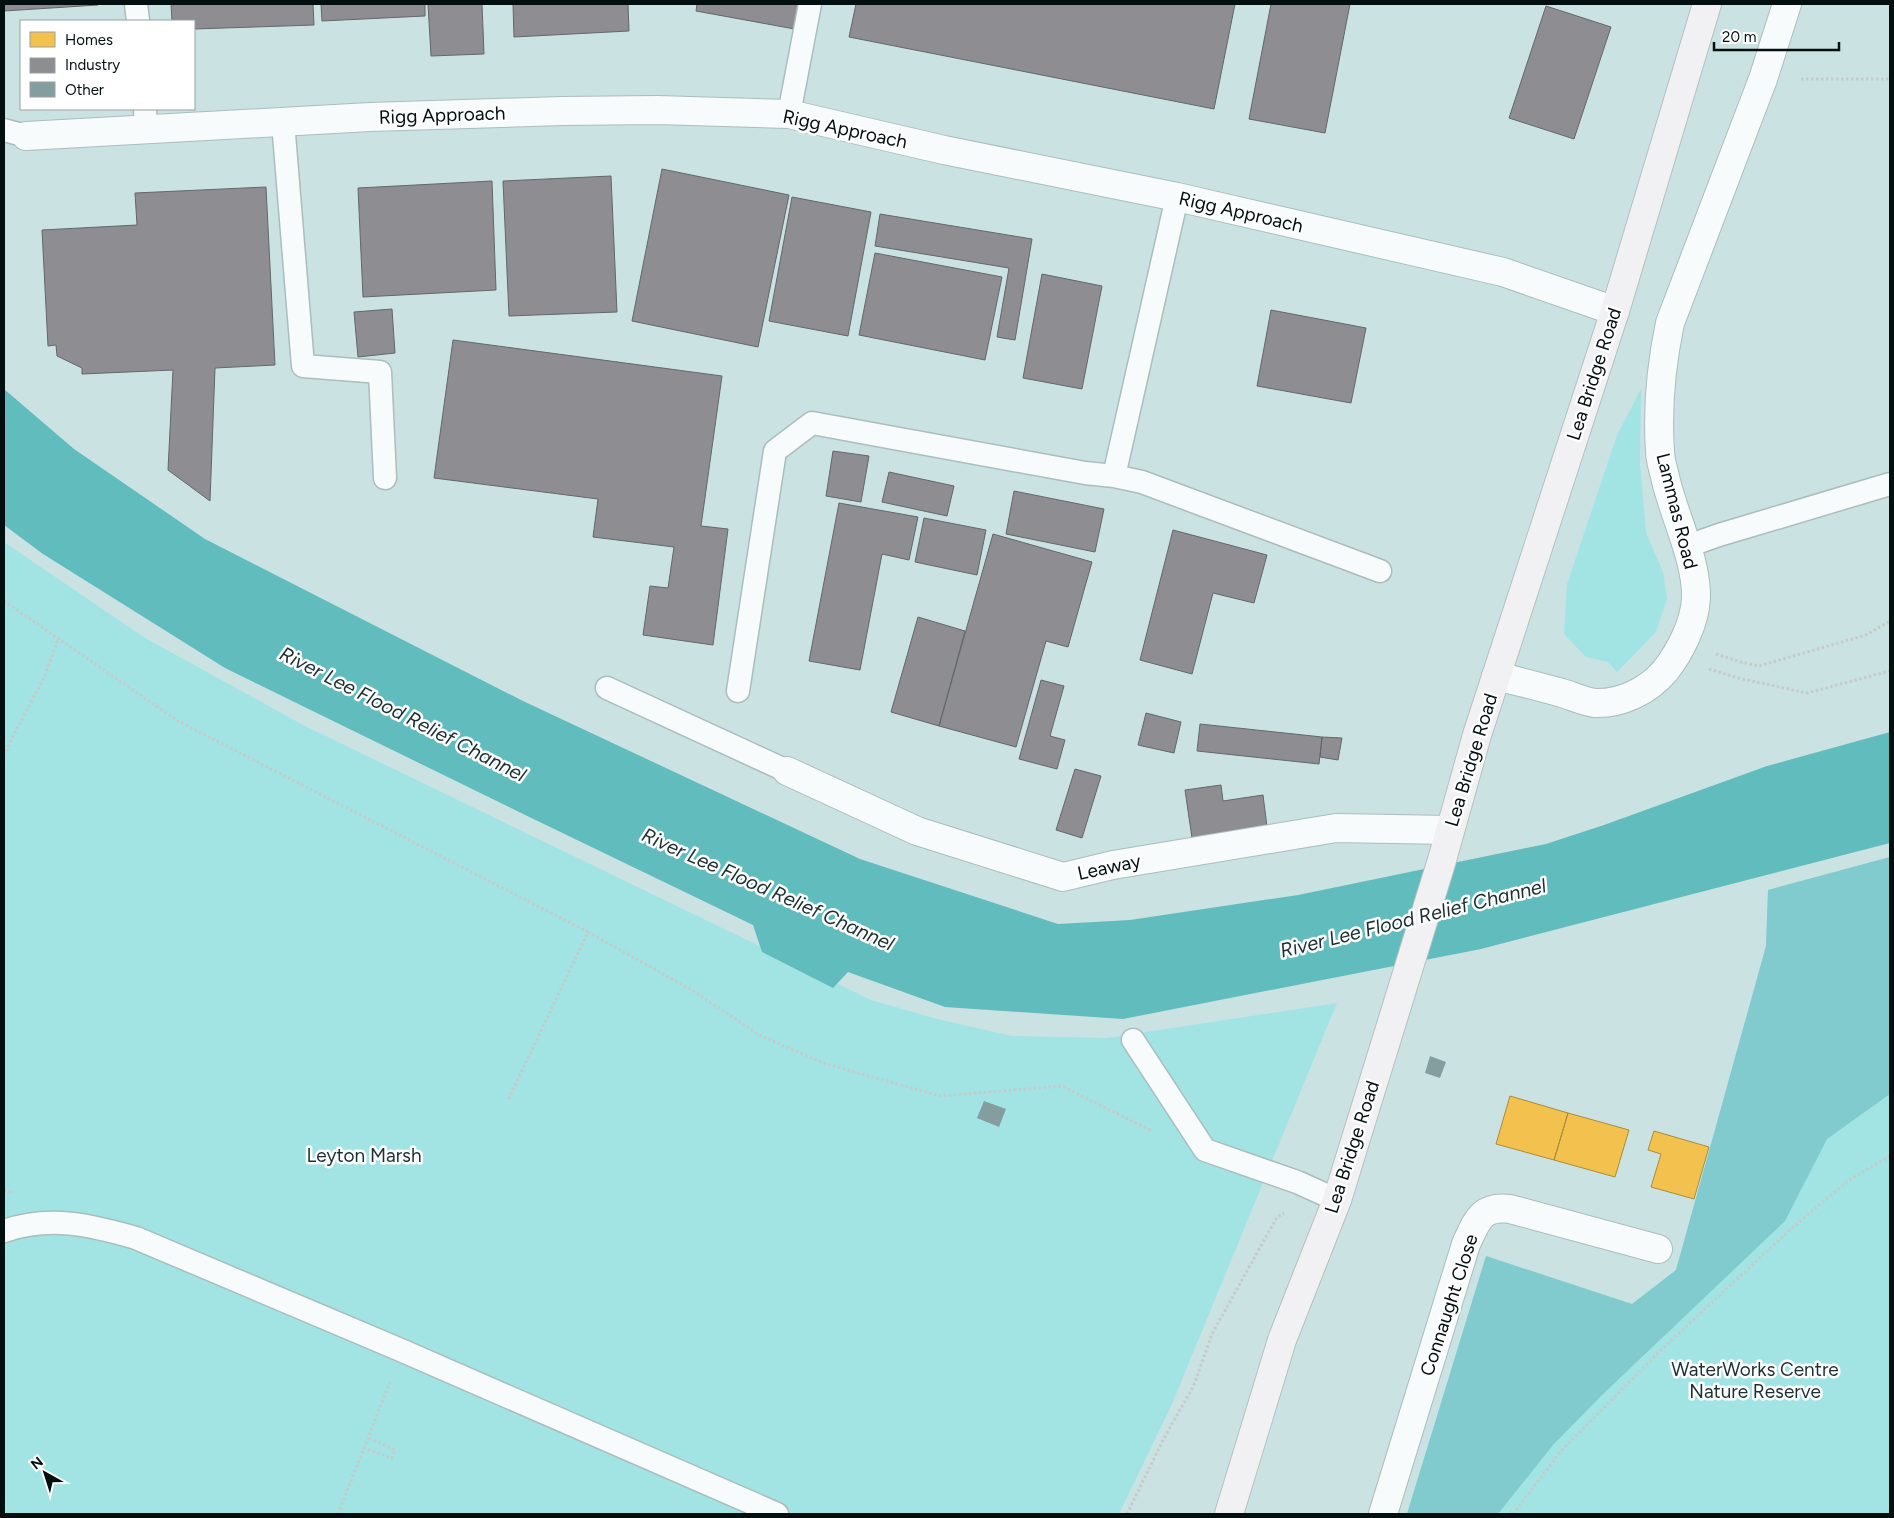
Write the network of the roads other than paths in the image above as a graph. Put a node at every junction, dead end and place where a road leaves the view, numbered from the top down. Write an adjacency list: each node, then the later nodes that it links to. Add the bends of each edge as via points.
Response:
1 (136, 4): 5 (lane)
2 (810, 4): 6 (lane)
3 (1707, 4): 11 (main road, Lea Bridge Road)
4 (1787, 4): 15 (street, Lammas Road, via 1763,79 1670,323 1661,365 1660,453)
5 (138, 20)
6 (789, 114): 8 (street, Rigg Approach, via 562,111); 10 (street, Rigg Approach, via 944,150)
7 (145, 119): 8 (street, Rigg Approach); 9 (street, Rigg Approach)
8 (283, 122): 13 (lane, via 303,366 380,372)
9 (15, 133)
10 (1176, 197): 11 (street, Rigg Approach, via 1504,272); 12 (lane)
11 (1615, 311): 17 (main road, Lea Bridge Road)
12 (1114, 476): 16 (lane, via 1142,482); 19 (lane, via 812,422 775,451)
13 (385, 478)
14 (1890, 484): 15 (lane)
15 (1686, 547): 17 (street, Lammas Road, via 1694,573 1696,599 1691,620 1678,650 1660,676 1645,689 1623,700 1594,703)
16 (1380, 571)
17 (1496, 676): 21 (main road, Lea Bridge Road)
18 (607, 688): 20 (lane)
19 (738, 690)
20 (787, 771): 21 (street, Leaway, via 917,831 1063,877 1113,864 1336,828)
21 (1450, 830): 23 (main road, Lea Bridge Road)
22 (1132, 1040): 23 (lane, via 1206,1150 1297,1182)
23 (1337, 1200): 27 (main road, Lea Bridge Road, via 1282,1340)
24 (4, 1231): 26 (lane, via 39,1223 71,1222 136,1238 404,1350)
25 (1658, 1249): 28 (street, Connaught Close, via 1510,1209 1486,1211 1466,1244)
26 (778, 1514)
27 (1229, 1514)
28 (1383, 1514)

